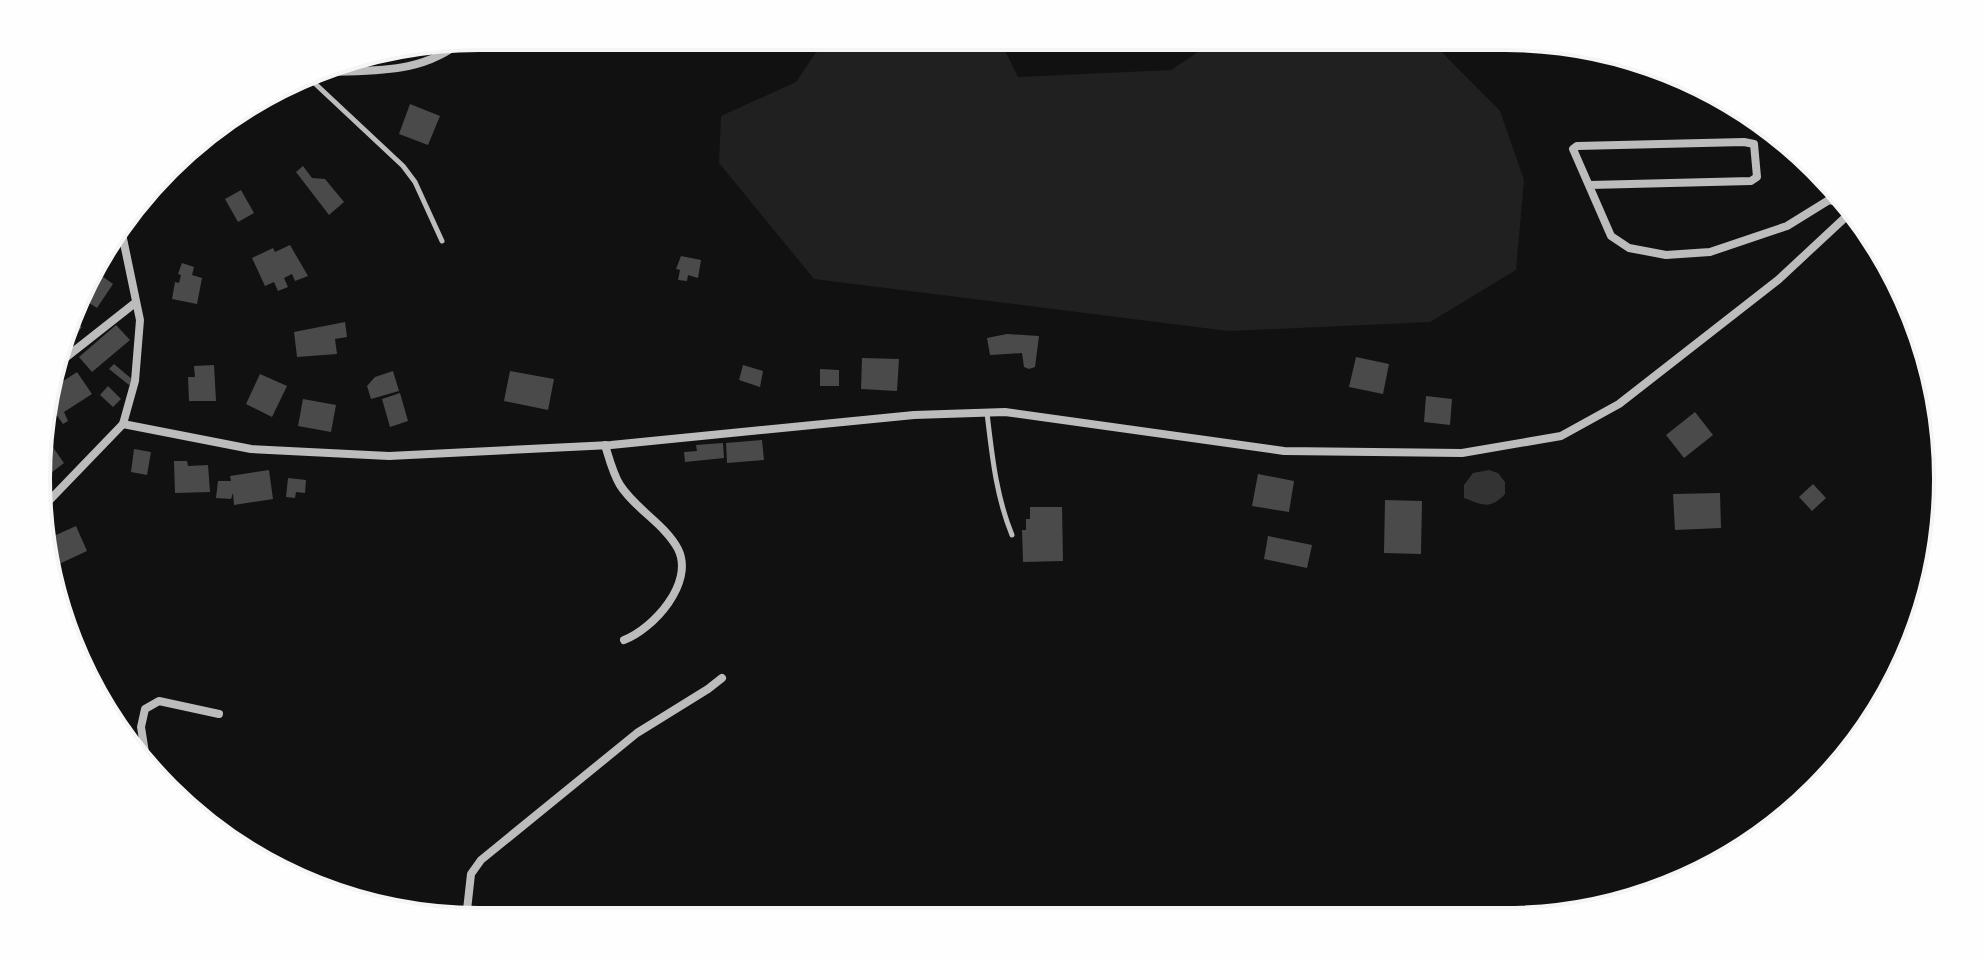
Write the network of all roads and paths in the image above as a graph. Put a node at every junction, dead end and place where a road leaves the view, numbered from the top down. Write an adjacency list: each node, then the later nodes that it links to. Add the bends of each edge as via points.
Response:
1 (444, 52): 2 (street, via 427,63)
2 (346, 71)
3 (314, 83): 8 (lane, via 403,166)
4 (1590, 185): 4 (street, via 1751,181 1757,177 1754,144 1577,146 1573,153); 5 (street, via 1611,236 1629,248 1666,255 1710,252 1787,226)
5 (1832, 201)
6 (1845, 218): 11 (street, via 1778,280 1619,404 1561,436 1462,453 1284,451)
7 (123, 240): 9 (street)
8 (442, 241)
9 (135, 303): 10 (street); 12 (street, via 140,320 135,381)
10 (69, 355)
11 (987, 413): 13 (street, via 914,415); 15 (lane, via 998,495)
12 (123, 424): 13 (street, via 251,449 389,456); 14 (street)
13 (605, 445): 16 (street, via 619,484 681,558 672,600 648,627)
14 (51, 499)
15 (1012, 535)
16 (624, 640)
17 (722, 678): 20 (street, via 637,733 481,860 471,874)
18 (219, 714): 19 (street, via 159,701 145,709)
19 (144, 747)
20 (467, 908)

